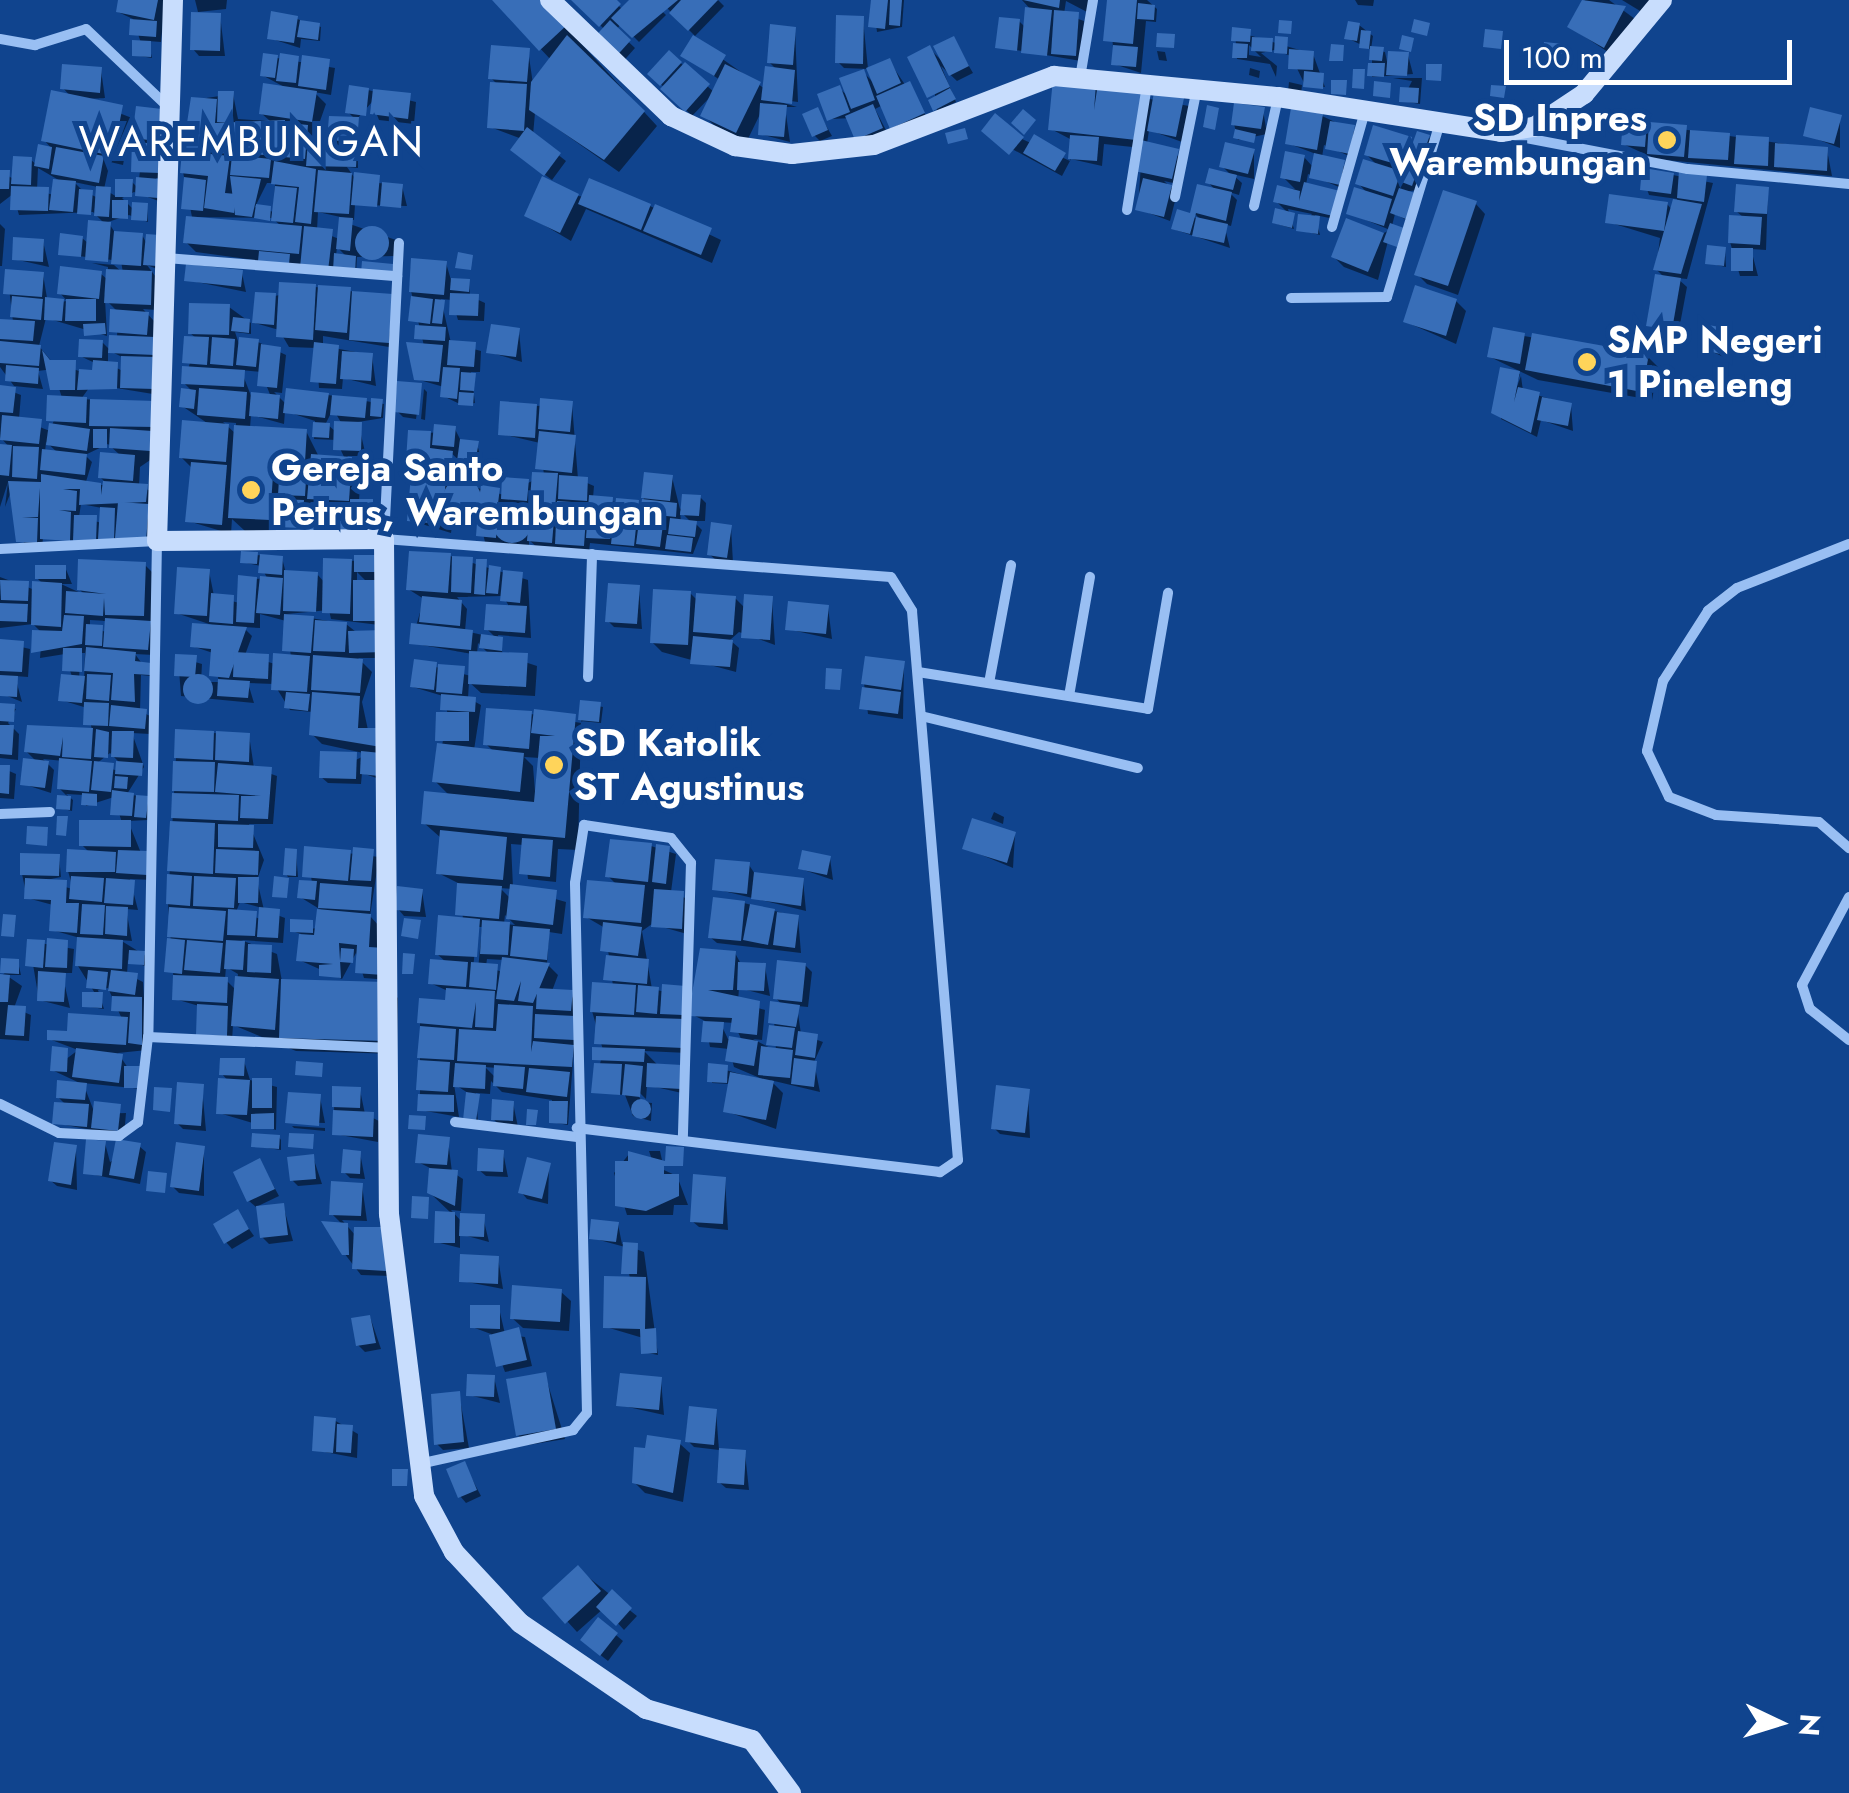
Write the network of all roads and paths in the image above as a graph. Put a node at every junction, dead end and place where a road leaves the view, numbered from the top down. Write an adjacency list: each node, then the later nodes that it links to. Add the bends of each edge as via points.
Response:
1 (173, 0): 10 (street)
2 (550, 0): 6 (street, via 637,92 756,152 874,145 1038,79)
3 (1093, 0): 6 (street)
4 (1662, 0): 13 (street, via 1584,94 1534,127)
5 (0, 39): 10 (street, via 35,46 86,29)
6 (1080, 78): 7 (street)
7 (1148, 84): 8 (street); 17 (street)
8 (1197, 88): 9 (street); 15 (street)
9 (1278, 96): 11 (street); 16 (street)
10 (165, 104): 20 (street)
11 (1365, 111): 12 (street); 18 (street)
12 (1440, 122): 13 (street); 22 (street, via 1387,297)
13 (1501, 132): 14 (street, via 1622,160)
14 (1849, 184)
15 (1175, 197)
16 (1254, 206)
17 (1126, 210)
18 (1332, 227)
19 (399, 243): 21 (street)
20 (160, 258): 21 (street); 24 (street)
21 (397, 276): 23 (street)
22 (1291, 298)
23 (384, 538): 24 (street); 27 (street); 43 (street)
24 (157, 541): 26 (street); 41 (street)
25 (1849, 544): 39 (street, via 1737,588 1708,611 1664,682 1648,751 1669,797 1716,815 1820,822)
26 (0, 549)
27 (592, 554): 31 (street, via 891,577 908,595); 32 (street)
28 (1011, 564): 33 (street)
29 (1090, 577): 34 (street)
30 (1168, 593): 34 (street, via 1148,709)
31 (918, 672): 33 (street); 35 (street)
32 (588, 677)
33 (989, 683): 34 (street)
34 (1069, 696)
35 (921, 716): 36 (street); 47 (street, via 958,1160 940,1172)
36 (1138, 768)
37 (50, 812): 38 (street)
38 (0, 814)
39 (1849, 848)
40 (1849, 897): 42 (street, via 1802,985 1810,1008)
41 (148, 1037): 43 (street); 44 (street, via 132,1130 59,1133)
42 (1849, 1040)
43 (390, 1048): 48 (street, via 388,1214)
44 (0, 1104)
45 (455, 1122): 46 (street)
46 (577, 1132): 47 (street); 47 (street, via 575,882 587,824 670,838 691,863); 48 (street, via 583,1422)
47 (683, 1138)
48 (418, 1464): 49 (street, via 434,1522 486,1594 646,1709 752,1740)
49 (791, 1793)

